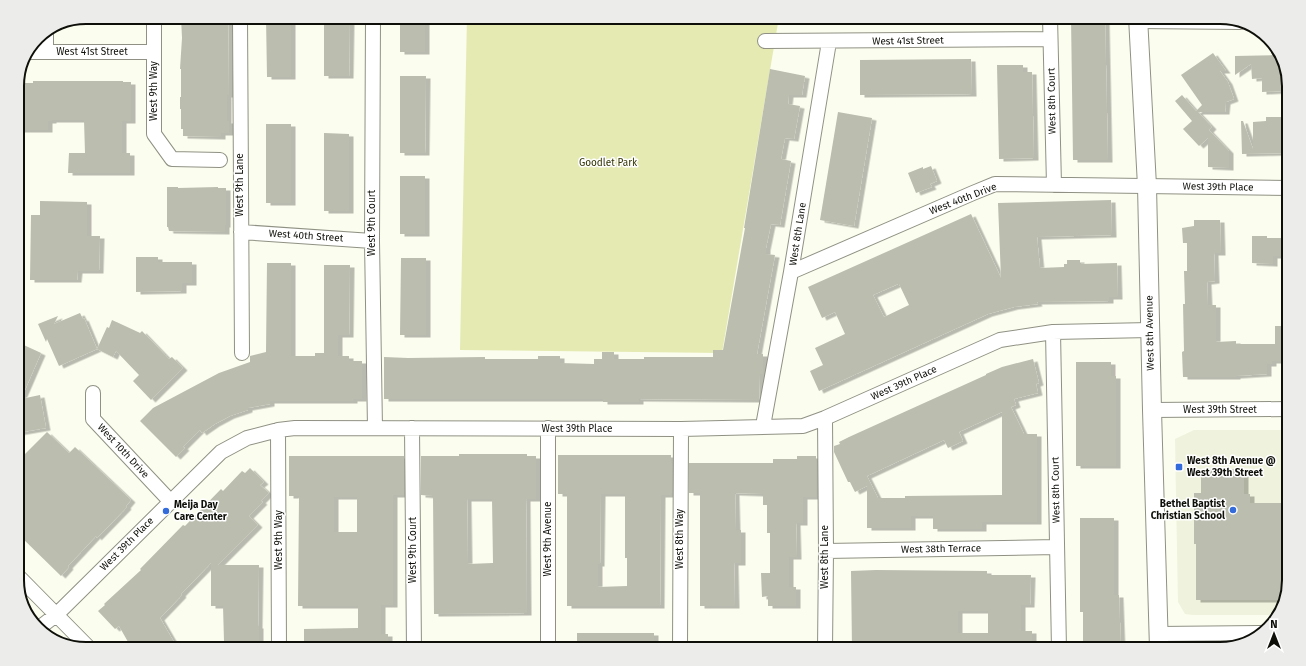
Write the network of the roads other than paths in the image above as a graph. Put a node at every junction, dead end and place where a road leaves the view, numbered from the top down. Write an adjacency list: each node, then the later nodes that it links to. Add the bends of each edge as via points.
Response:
1 (154, 24): 12 (street, West 9th Way)
2 (240, 24): 17 (street, West 9th Lane)
3 (373, 24): 18 (street, West 9th Court)
4 (1050, 24): 7 (street, West 8th Court)
5 (1138, 24): 15 (street, West 8th Avenue)
6 (46, 38): 11 (street)
7 (1050, 39): 9 (street, West 41st Street); 14 (street, West 8th Court)
8 (765, 42): 9 (street, West 41st Street)
9 (829, 42): 19 (street, West 8th Lane)
10 (34, 52): 11 (street, West 41st Street)
11 (46, 52): 12 (street, West 41st Street)
12 (154, 52): 13 (street, West 9th Way, via 154,134 172,160)
13 (220, 160)
14 (1054, 185): 15 (street, West 40th Drive); 19 (street, West 40th Drive, via 996,184)
15 (1147, 186): 16 (street, West 39th Place); 20 (street, West 8th Avenue)
16 (1282, 188)
17 (241, 232): 18 (street, West 40th Street); 22 (street, West 9th Lane)
18 (372, 241): 28 (street, West 9th Court)
19 (791, 272): 27 (street, West 8th Lane)
20 (1150, 330): 21 (street, West 39th Place); 25 (street, West 8th Avenue)
21 (1053, 332): 26 (street, West 39th Place, via 1000,340); 34 (street, West 8th Court)
22 (242, 353)
23 (93, 392): 33 (street, West 10th Drive, via 93,419)
24 (1282, 409): 25 (street, West 39th Street)
25 (1152, 410): 47 (street, West 8th Avenue)
26 (825, 418): 27 (street, West 39th Place, via 803,426); 35 (street, West 8th Lane)
27 (763, 426): 31 (street, West 39th Place)
28 (375, 428): 29 (street, West 39th Place); 32 (street, West 39th Place)
29 (412, 428): 30 (street, West 39th Place); 42 (street, West 9th Court)
30 (548, 428): 31 (street, West 39th Place); 43 (street, West 9th Avenue)
31 (681, 429): 44 (street, West 8th Way)
32 (278, 430): 33 (street, West 39th Place, via 247,438 220,452); 41 (street, West 9th Way)
33 (170, 502): 37 (street, West 39th Place)
34 (1057, 547): 35 (street, West 38th Terrace); 46 (street, West 8th Court)
35 (826, 551): 45 (street, West 8th Lane)
36 (24, 582): 37 (street)
37 (56, 615): 38 (street, West 39th Place); 40 (street)
38 (43, 625)
39 (1251, 634): 47 (street)
40 (83, 642)
41 (279, 642)
42 (414, 642)
43 (548, 642)
44 (680, 642)
45 (825, 642)
46 (1059, 642)
47 (1158, 642)

